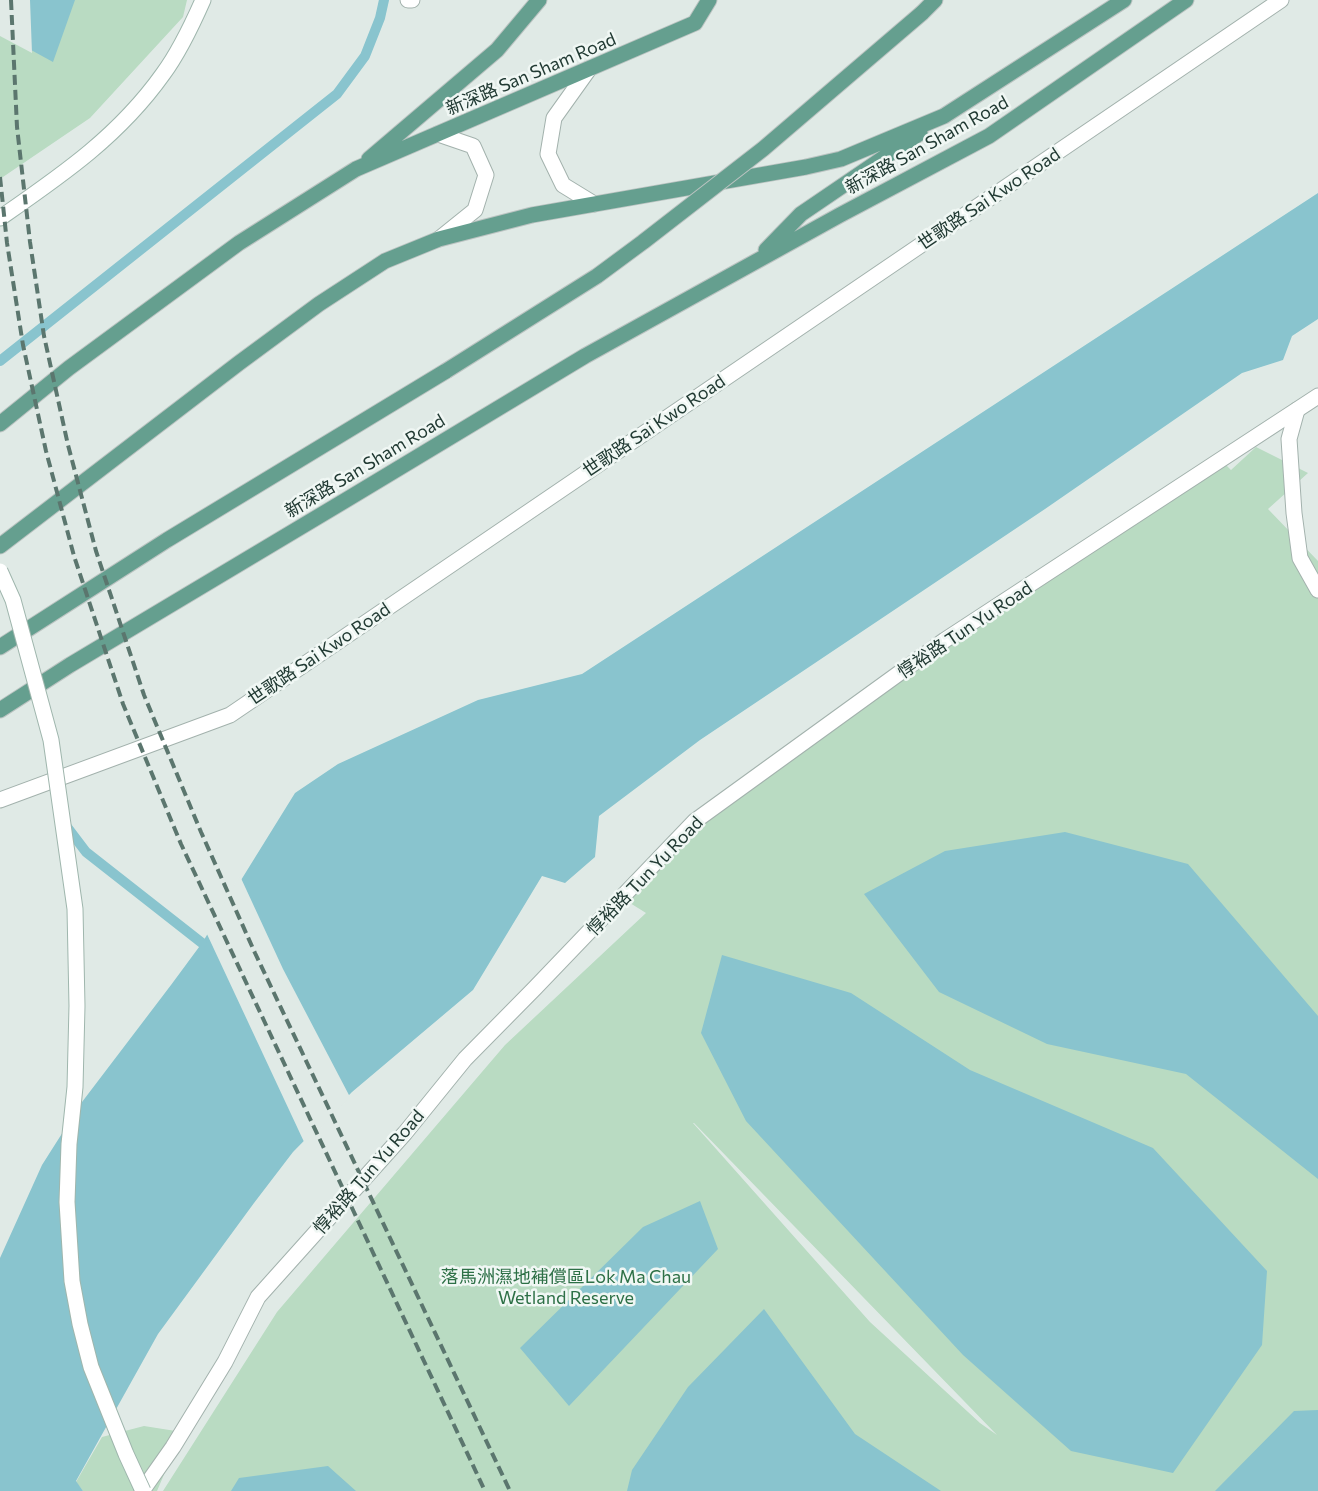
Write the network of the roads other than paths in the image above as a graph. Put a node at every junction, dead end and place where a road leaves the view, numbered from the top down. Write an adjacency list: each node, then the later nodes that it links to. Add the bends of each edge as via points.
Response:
1 (204, 0): 13 (street, via 185,39 140,104 91,152)
2 (539, 0): 11 (main road, 新深路 San Sham Road, via 497,50)
3 (709, 0): 8 (main road, 新深路 San Sham Road, via 695,23)
4 (935, 0): 22 (main road, bridge, via 763,150 597,276 167,540)
5 (1124, 0): 9 (main road, 新深路 San Sham Road)
6 (1186, 0): 15 (main road, 新深路 San Sham Road, via 989,136)
7 (1282, 0): 24 (street, 世歌路 Sai Kwo Road, via 230,714)
8 (589, 69): 10 (main road, 新深路 San Sham Road); 12 (street, via 554,118 548,154 563,185)
9 (944, 116): 12 (main road, 新深路 San Sham Road, via 832,161); 15 (main road, 新深路 San Sham Road, via 802,214)
10 (438, 134): 11 (main road, 新深路 San Sham Road); 14 (street, via 473,146 486,175 475,210)
11 (356, 169): 18 (main road, 新深路 San Sham Road, via 231,248 69,368)
12 (594, 204): 14 (main road, 新深路 San Sham Road, via 532,215)
13 (0, 218)
14 (439, 239): 19 (main road, 新深路 San Sham Road, via 385,261 319,304)
15 (754, 262): 23 (main road, 新深路 San Sham Road, via 585,356)
16 (1318, 396): 17 (street, 惇裕路 Tun Yu Road)
17 (1297, 410): 21 (street, via 1289,439 1294,513 1300,558); 25 (street, 惇裕路 Tun Yu Road, via 945,640 695,821 465,1059 405,1133 258,1297 225,1362)
18 (0, 424)
19 (0, 546)
20 (0, 571): 25 (street, bridge, via 13,600 51,740 76,908 77,1015 67,1202 72,1281 91,1367)
21 (1318, 590)
22 (0, 647)
23 (0, 710)
24 (0, 800)
25 (142, 1491)

